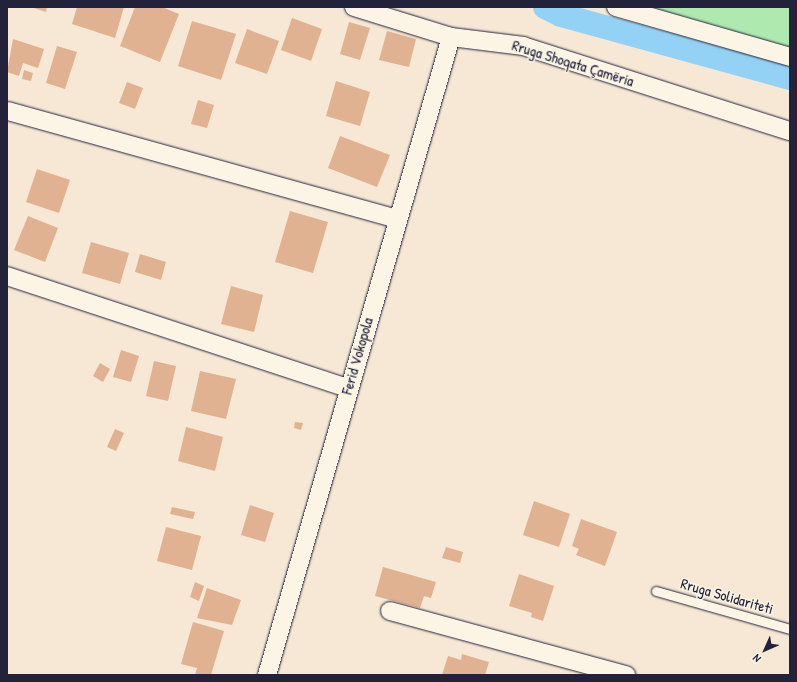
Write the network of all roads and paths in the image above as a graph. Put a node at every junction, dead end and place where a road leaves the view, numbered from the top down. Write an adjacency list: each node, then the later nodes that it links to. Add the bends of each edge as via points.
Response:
1 (354, 7): 3 (street, Rruga Shoqata Çamëria)
2 (616, 7): 4 (street)
3 (451, 37): 6 (street, Rruga Shoqata Çamëria, via 523,46); 7 (street, Ferid Vokopola)
4 (790, 57)
5 (8, 111): 7 (street)
6 (790, 131)
7 (397, 219): 9 (street, Ferid Vokopola)
8 (7, 276): 9 (street)
9 (348, 388): 13 (street, Ferid Vokopola)
10 (656, 591): 12 (lane, Rruga Solidariteti)
11 (390, 611): 14 (street)
12 (790, 629)
13 (267, 675)
14 (626, 675)

